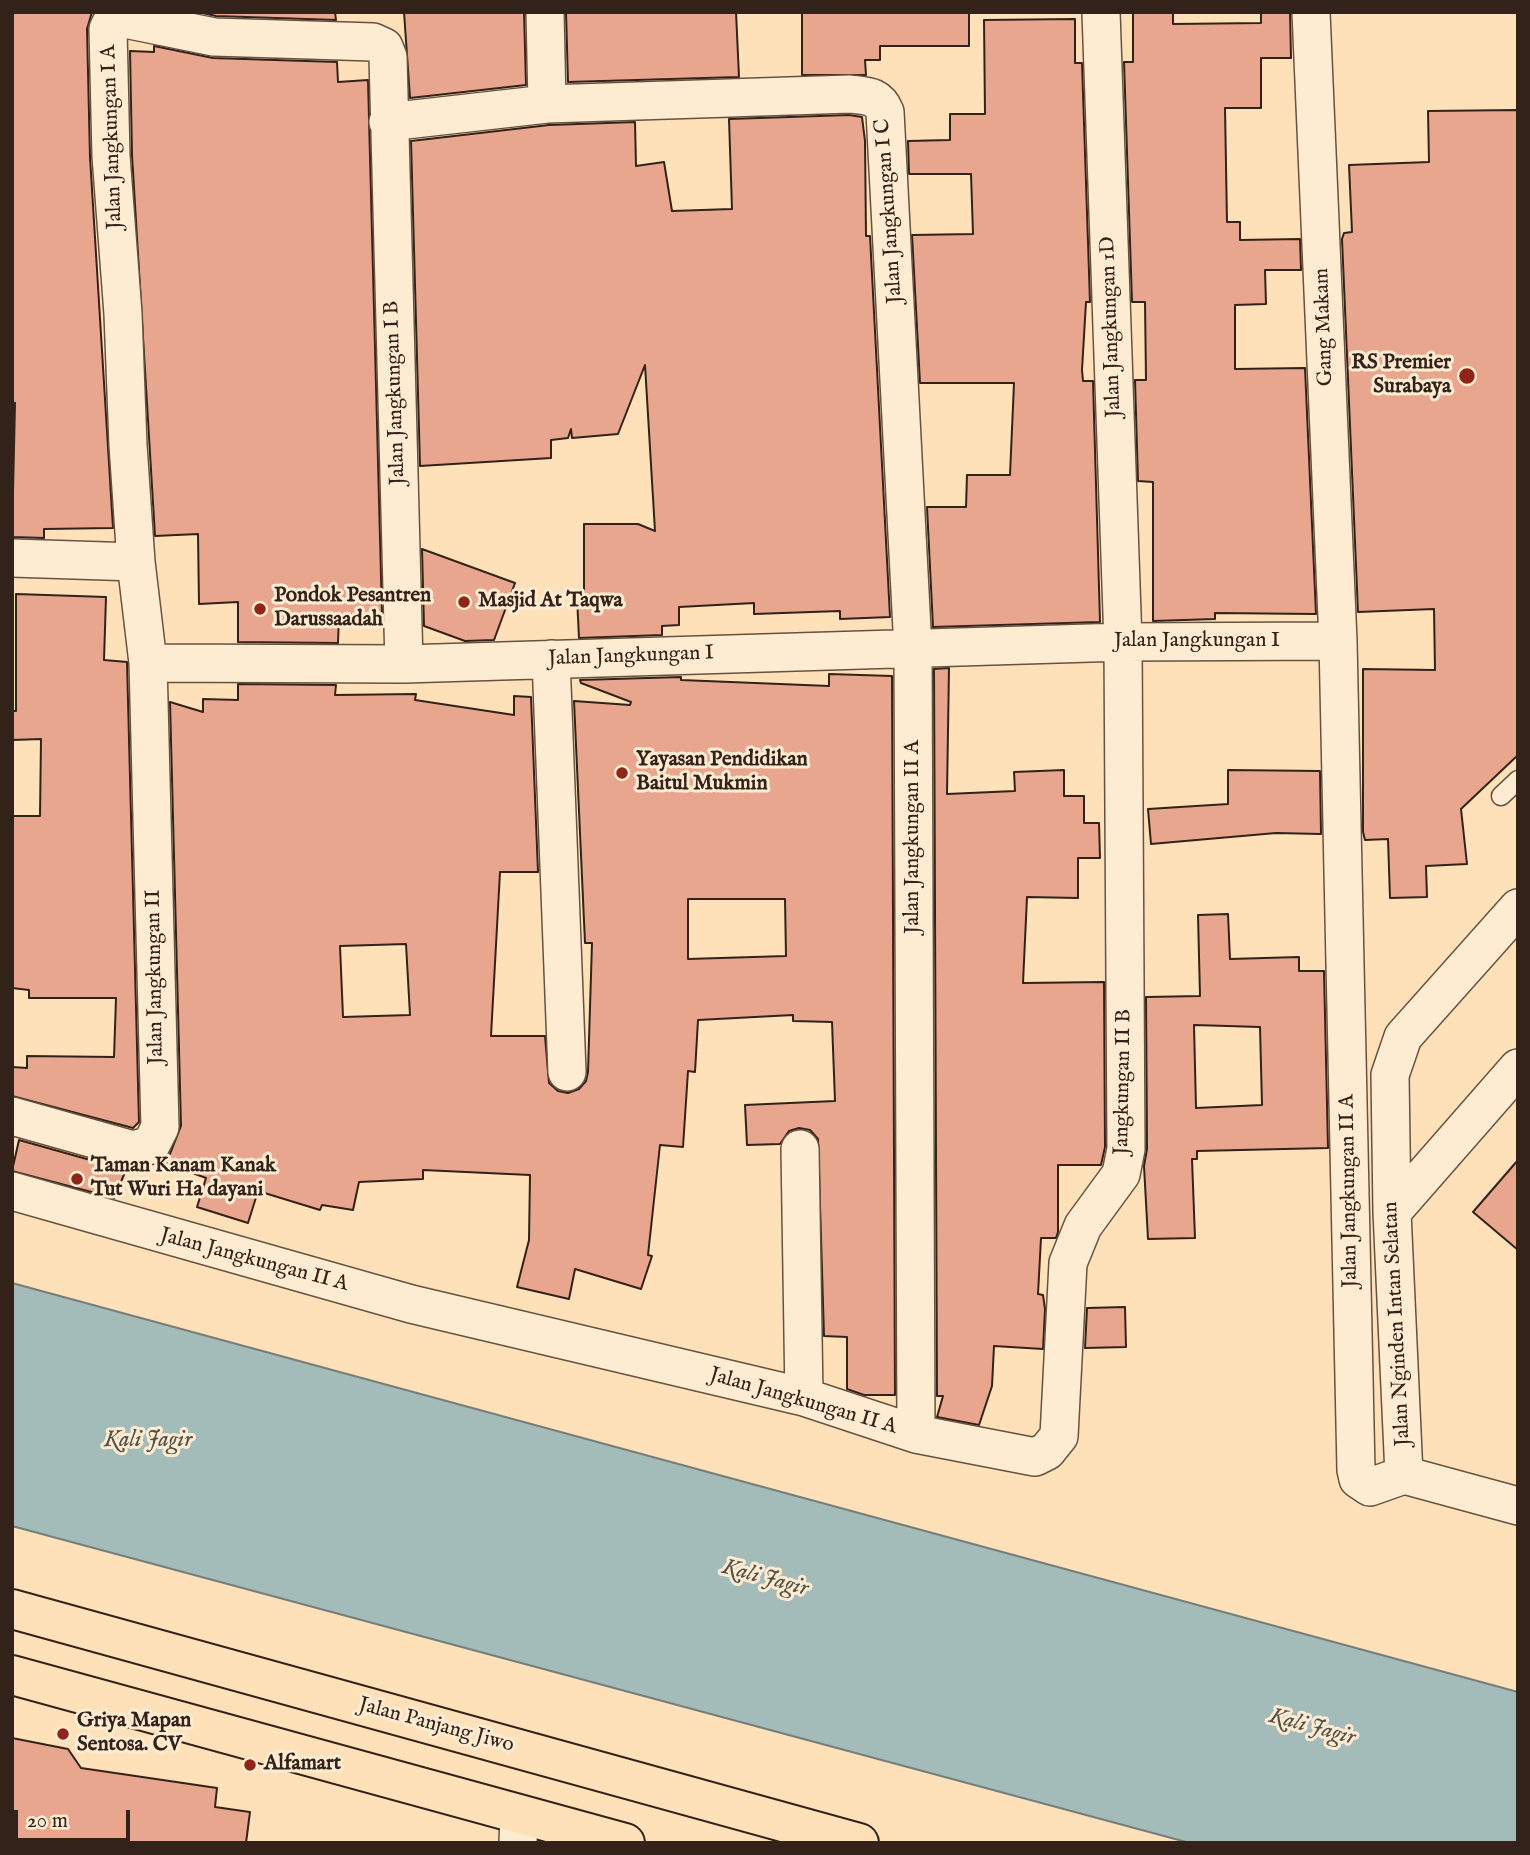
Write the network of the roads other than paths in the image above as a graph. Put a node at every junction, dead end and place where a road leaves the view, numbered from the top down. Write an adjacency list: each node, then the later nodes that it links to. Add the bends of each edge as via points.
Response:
1 (545, 12): 4 (street)
2 (1101, 12): 9 (street, Jalan Jangkungan 1D)
3 (1311, 12): 8 (street, Gang Makam)
4 (547, 104): 5 (street, Jalan Jangkungan I C); 10 (street, Jalan Jangkungan I C, via 850,94 873,96 881,104 899,345)
5 (387, 122): 7 (street, Jalan Jangkungan I A, via 387,57 384,47 373,42 214,37 120,18 111,23 111,156); 13 (street, Jalan Jangkungan I B)
6 (12, 558): 7 (street)
7 (136, 562): 12 (street)
8 (1338, 641): 9 (street, Jalan Jangkungan I); 25 (street, Jalan Jangkungan II A, via 1356,1470 1357,1479 1370,1487)
9 (1123, 642): 10 (street, Jalan Jangkungan I); 24 (street, Jangkungan II B, via 1126,1149 1121,1174 1083,1226 1068,1263 1059,1436 1035,1457)
10 (913, 649): 11 (street, Jalan Jangkungan I); 24 (street, Jalan Jangkungan II A)
11 (551, 659): 13 (street, Jalan Jangkungan I); 18 (street)
12 (148, 663): 13 (street, Jalan Jangkungan I); 19 (street, Jalan Jangkungan II, via 160,1127 151,1145 133,1150)
13 (404, 664)
14 (1518, 780): 15 (lane)
15 (1501, 796)
16 (1518, 908): 22 (street, Jalan Nginden Intan Selatan, via 1403,1037 1394,1056 1390,1093)
17 (1518, 1068): 22 (street)
18 (567, 1072)
19 (12, 1116)
20 (800, 1149): 23 (street)
21 (12, 1191): 23 (street, Jalan Jangkungan II A, via 411,1304)
22 (1392, 1212): 25 (street, Jalan Nginden Intan Selatan)
23 (804, 1398): 24 (street, Jalan Jangkungan II A)
24 (916, 1434)
25 (1404, 1475): 26 (street, Jalan Nginden Intan Selatan)
26 (1518, 1506)
27 (12, 1609): 31 (main road, Jalan Panjang Jiwo)
28 (12, 1675): 29 (main road)
29 (519, 1829): 30 (main road)
30 (625, 1843)
31 (859, 1843)

